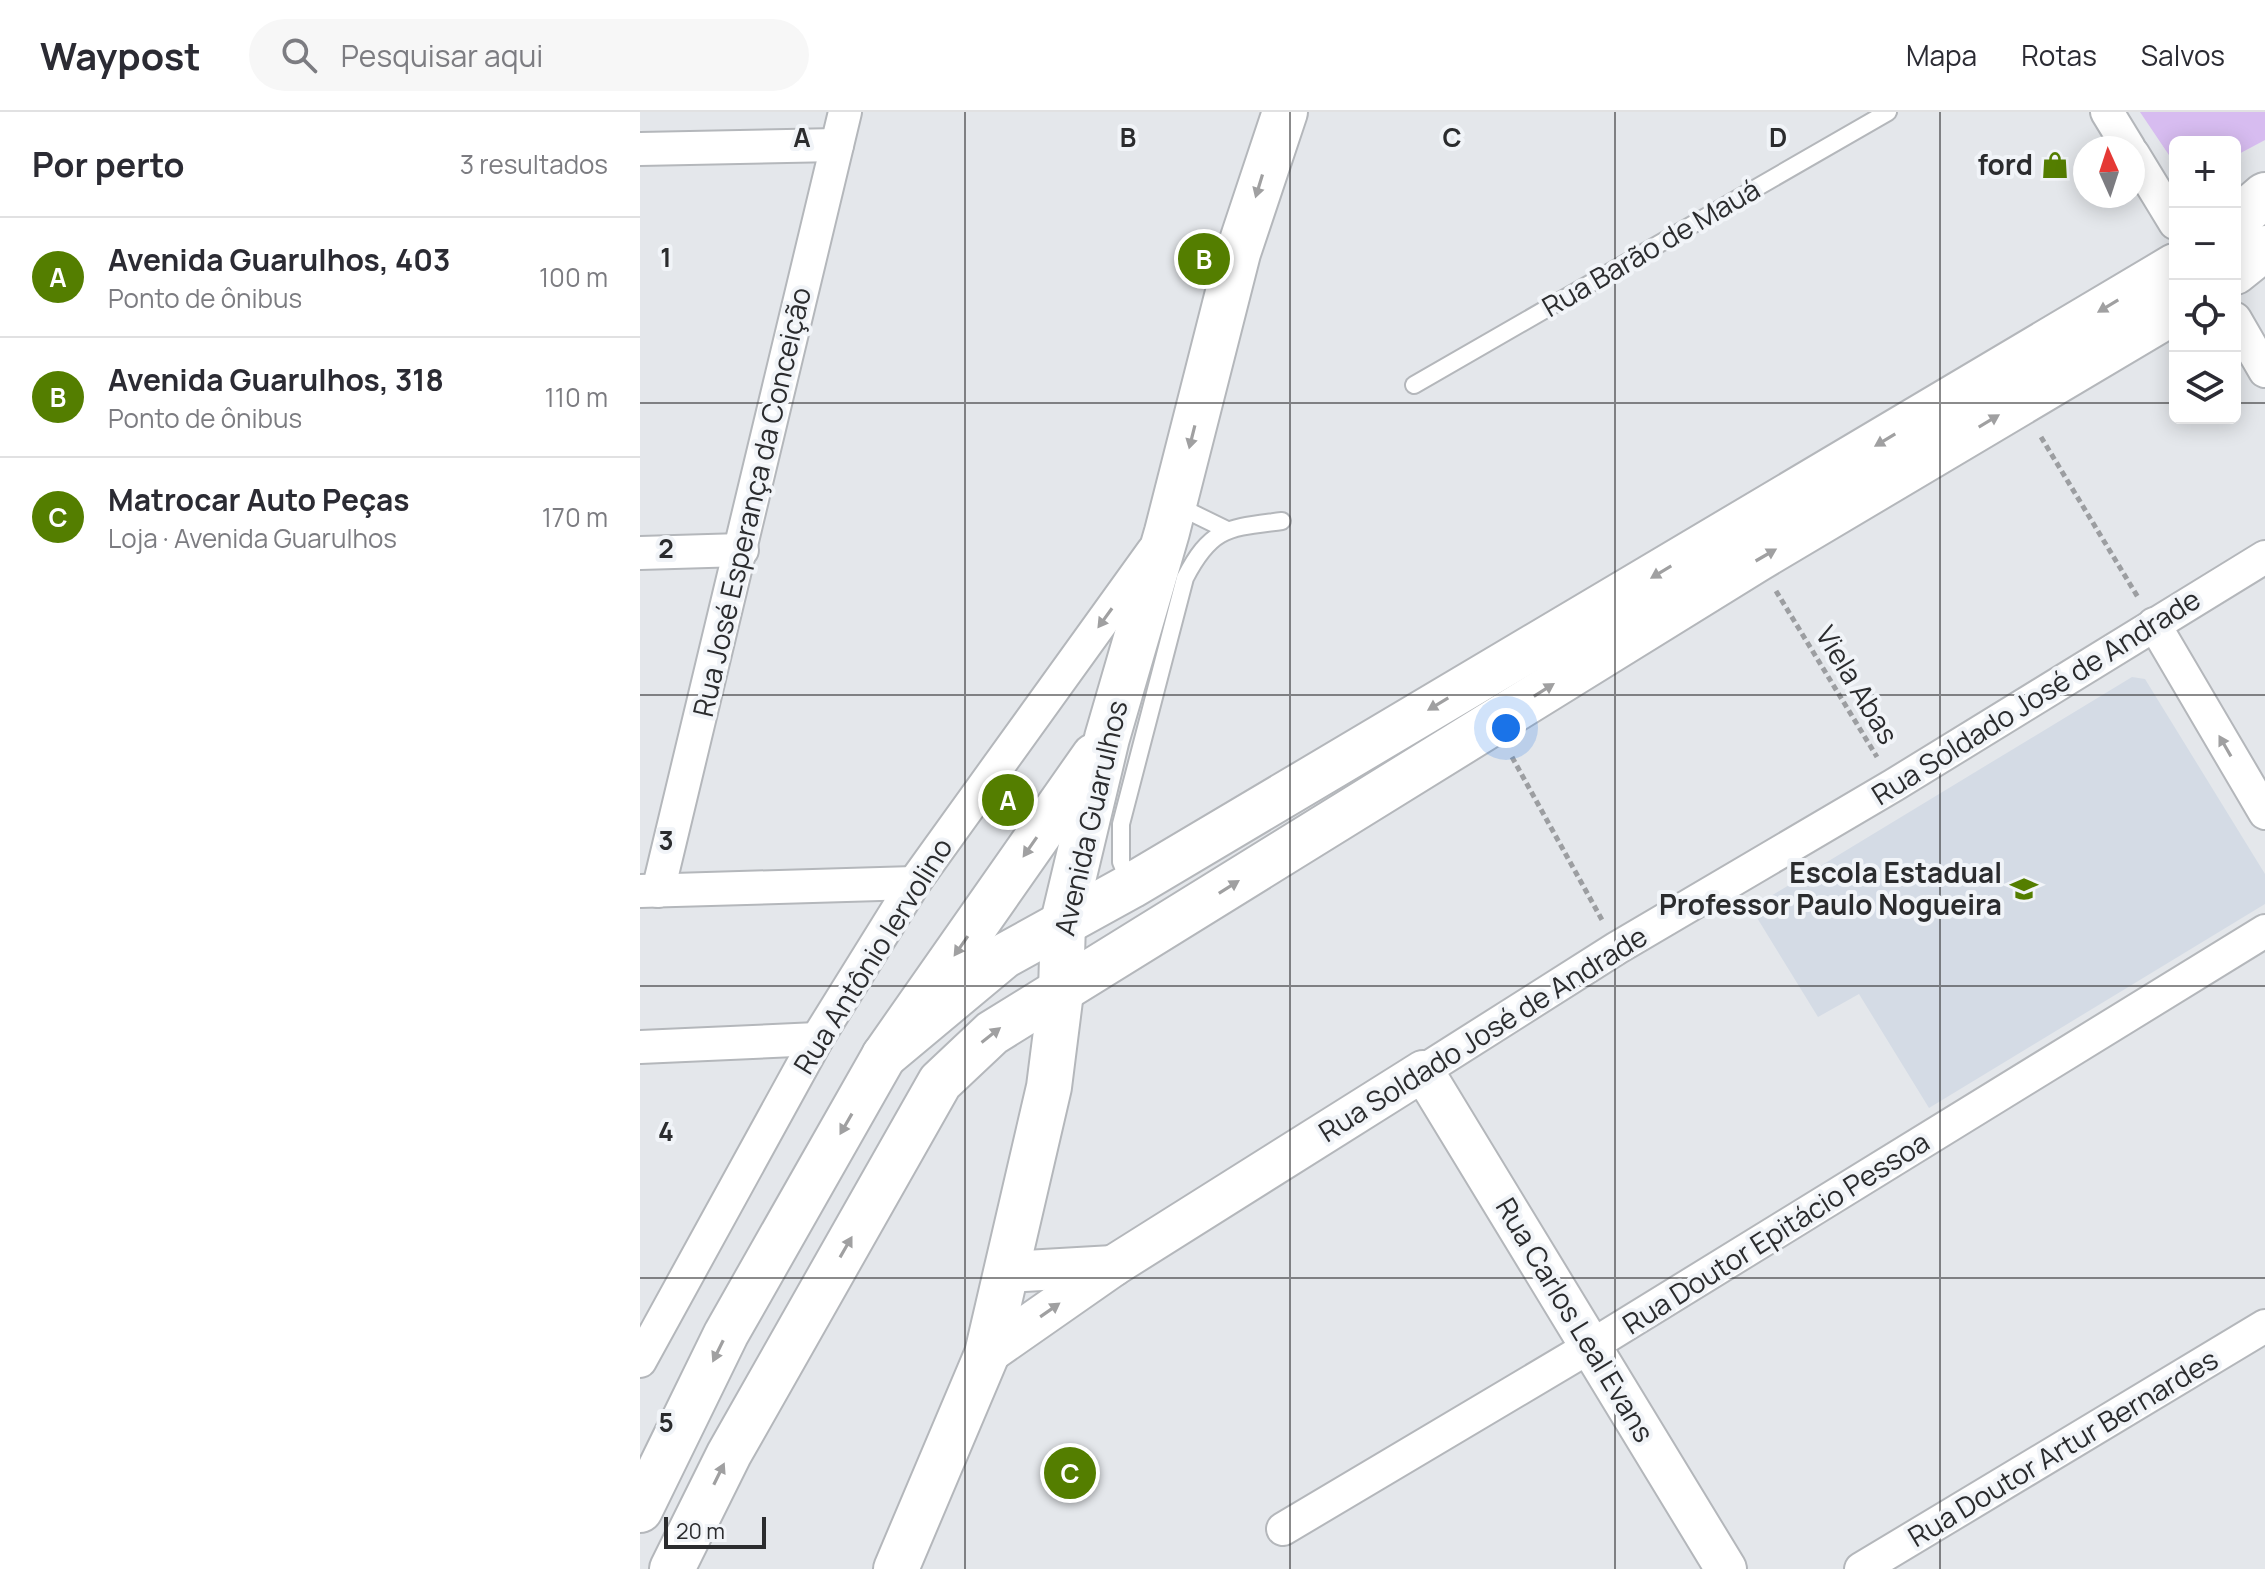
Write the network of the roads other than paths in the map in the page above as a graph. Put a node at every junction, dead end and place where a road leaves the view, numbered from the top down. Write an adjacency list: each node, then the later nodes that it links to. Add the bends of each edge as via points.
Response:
1 (845, 112): 6 (street, Rua José Esperança da Conceição)
2 (1285, 112): 19 (main road, Avenida Guarulhos, one-way to 19, via 1238,253)
3 (1888, 112): 18 (lane, Rua Barão de Mauá)
4 (2107, 112): 5 (street)
5 (2122, 136)
6 (837, 145): 7 (street); 22 (street, Rua José Esperança da Conceição)
7 (640, 149)
8 (2145, 174): 10 (street)
9 (2265, 195): 11 (main road)
10 (2169, 213)
11 (2241, 216)
12 (2265, 248): 13 (main road)
13 (2241, 267)
14 (2169, 270): 29 (main road, one-way to 29)
15 (2169, 315): 32 (main road, one-way to 15, via 1743,568)
16 (2241, 329): 17 (street)
17 (2265, 371)
18 (1414, 385)
19 (1171, 518): 21 (lane); 26 (main road, Avenida Guarulhos); 28 (street, Rua Antônio Iervolino, one-way to 28)
20 (1282, 521): 21 (lane)
21 (1225, 529): 29 (lane, via 1185,578 1121,824 1121,862)
22 (742, 550): 23 (street); 30 (street, Rua José Esperança da Conceição)
23 (640, 553)
24 (2265, 557): 25 (street, Rua Soldado José de Andrade)
25 (2154, 624): 27 (street, one-way to 25); 38 (street, Rua Soldado José de Andrade)
26 (1107, 738): 31 (main road, Avenida Guarulhos); 37 (main road, one-way to 37)
27 (2265, 813)
28 (914, 883): 30 (street); 35 (street, Rua Antônio Iervolino)
29 (1131, 886): 31 (main road)
30 (649, 891)
31 (1063, 922): 32 (main road, via 1104,930); 34 (main road, Avenida Guarulhos); 37 (main road, via 1004,956)
32 (1162, 928): 34 (main road)
33 (2265, 931): 42 (street, Rua Doutor Epitácio Pessoa)
34 (1061, 992): 40 (main road, Avenida Guarulhos, via 1038,1146); 47 (main road, one-way to 34, via 729,1454 940,1082 992,1033)
35 (817, 1039): 36 (street); 44 (street, Rua Antônio Iervolino)
36 (640, 1047)
37 (884, 1056): 45 (main road, one-way to 45, via 726,1334)
38 (1423, 1071): 39 (street, Rua Soldado José de Andrade); 42 (street, Rua Carlos Leal Evans)
39 (1113, 1266): 40 (street, Rua Soldado José de Andrade); 43 (street, Rua Soldado José de Andrade, one-way to 39)
40 (1007, 1272): 43 (main road, Avenida Guarulhos)
41 (2265, 1326): 50 (street, Rua Doutor Artur Bernardes)
42 (1591, 1346): 46 (street, Rua Doutor Epitácio Pessoa); 49 (street, Rua Carlos Leal Evans)
43 (987, 1354): 48 (main road, Avenida Guarulhos)
44 (640, 1361)
45 (640, 1510)
46 (1283, 1529)
47 (672, 1569)
48 (896, 1569)
49 (1726, 1569)
50 (1861, 1569)

